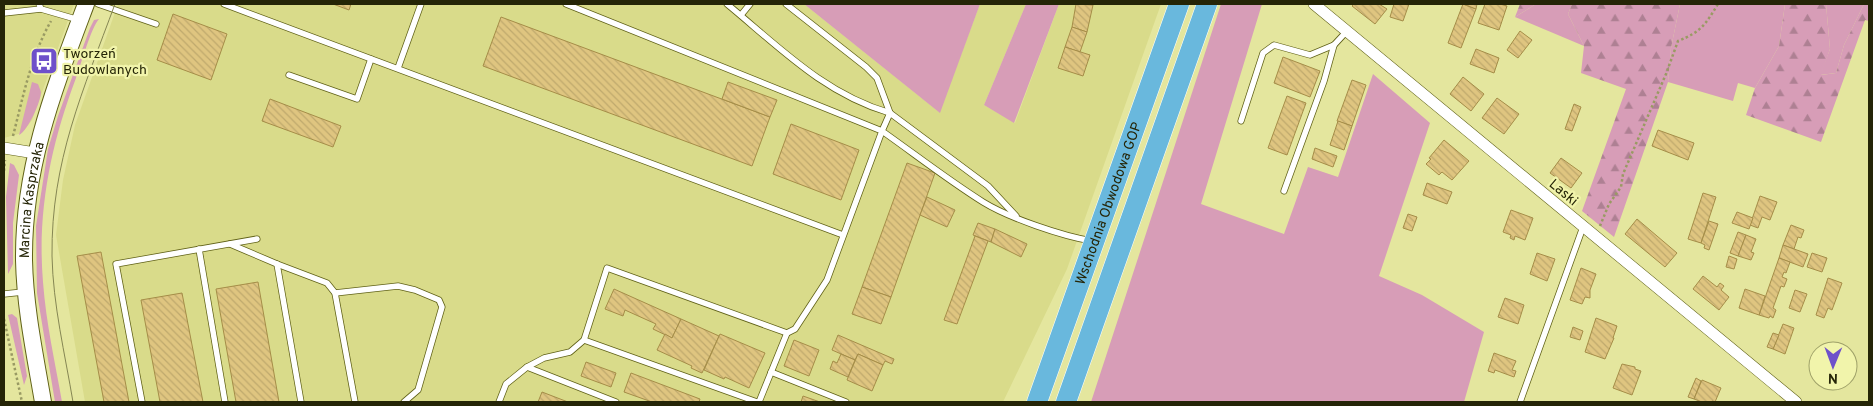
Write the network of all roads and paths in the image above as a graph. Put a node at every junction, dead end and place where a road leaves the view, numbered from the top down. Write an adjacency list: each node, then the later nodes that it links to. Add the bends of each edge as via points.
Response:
1 (86, 4): 17 (street, Marcina Kasprzaka)
2 (98, 4): 18 (lane)
3 (224, 4): 21 (lane)
4 (421, 4): 22 (lane)
5 (566, 4): 26 (lane)
6 (727, 4): 16 (lane)
7 (750, 4): 16 (lane)
8 (786, 4): 24 (lane, via 877,78)
9 (1179, 4): 38 (highway, Wschodnia Obwodowa GOP)
10 (1207, 4): 64 (highway, Wschodnia Obwodowa GOP)
11 (1314, 4): 19 (street, Laski)
12 (1718, 4): 36 (path, via 1706,24 1678,41 1623,174 1621,187 1609,204)
13 (40, 6): 14 (lane); 15 (lane)
14 (4, 13)
15 (56, 13): 17 (lane); 27 (path, via 44,34 27,79)
16 (741, 15): 24 (lane, via 820,81 869,107)
17 (79, 21): 29 (street, Marcina Kasprzaka)
18 (156, 24)
19 (1347, 31): 20 (lane); 34 (street, Laski)
20 (1334, 45): 25 (lane, via 1310,55 1274,45 1263,52); 32 (lane)
21 (371, 59): 22 (lane); 23 (lane, via 357,99)
22 (398, 68): 35 (lane)
23 (289, 75)
24 (890, 113): 26 (lane); 33 (lane, via 988,186)
25 (1241, 121)
26 (882, 131): 33 (lane, via 985,203); 35 (lane)
27 (13, 136)
28 (4, 148): 29 (street)
29 (35, 153): 42 (street, Marcina Kasprzaka, via 25,223)
30 (5, 160): 31 (path)
31 (4, 171)
32 (1284, 192)
33 (1020, 219): 38 (lane)
34 (1583, 227): 36 (street, Laski); 65 (lane)
35 (843, 235): 46 (lane, via 827,280 795,329)
36 (1596, 237): 66 (street, Laski)
37 (257, 239): 39 (lane)
38 (1094, 242): 48 (highway, Wschodnia Obwodowa GOP)
39 (230, 244): 40 (lane); 41 (lane)
40 (199, 249): 53 (lane, via 116,264); 54 (lane)
41 (276, 264): 43 (lane, via 328,283); 55 (lane)
42 (26, 292): 44 (lane); 52 (street, Marcina Kasprzaka)
43 (335, 293): 56 (lane); 57 (lane, via 398,286 439,300 442,307 418,390)
44 (4, 294)
45 (4, 319): 51 (path)
46 (787, 333): 47 (lane, via 607,268); 50 (lane)
47 (584, 340): 49 (lane, via 570,352 544,358); 60 (lane)
48 (1056, 351): 62 (highway); 63 (highway, Wschodnia Obwodowa GOP)
49 (527, 367): 58 (lane, via 506,384); 59 (lane)
50 (772, 372): 60 (lane); 61 (lane)
51 (22, 402)
52 (43, 402)
53 (142, 402)
54 (225, 402)
55 (301, 402)
56 (355, 402)
57 (404, 402)
58 (498, 402)
59 (616, 402)
60 (758, 402)
61 (846, 402)
62 (1023, 402)
63 (1037, 402)
64 (1066, 402)
65 (1520, 402)
66 (1796, 402)

